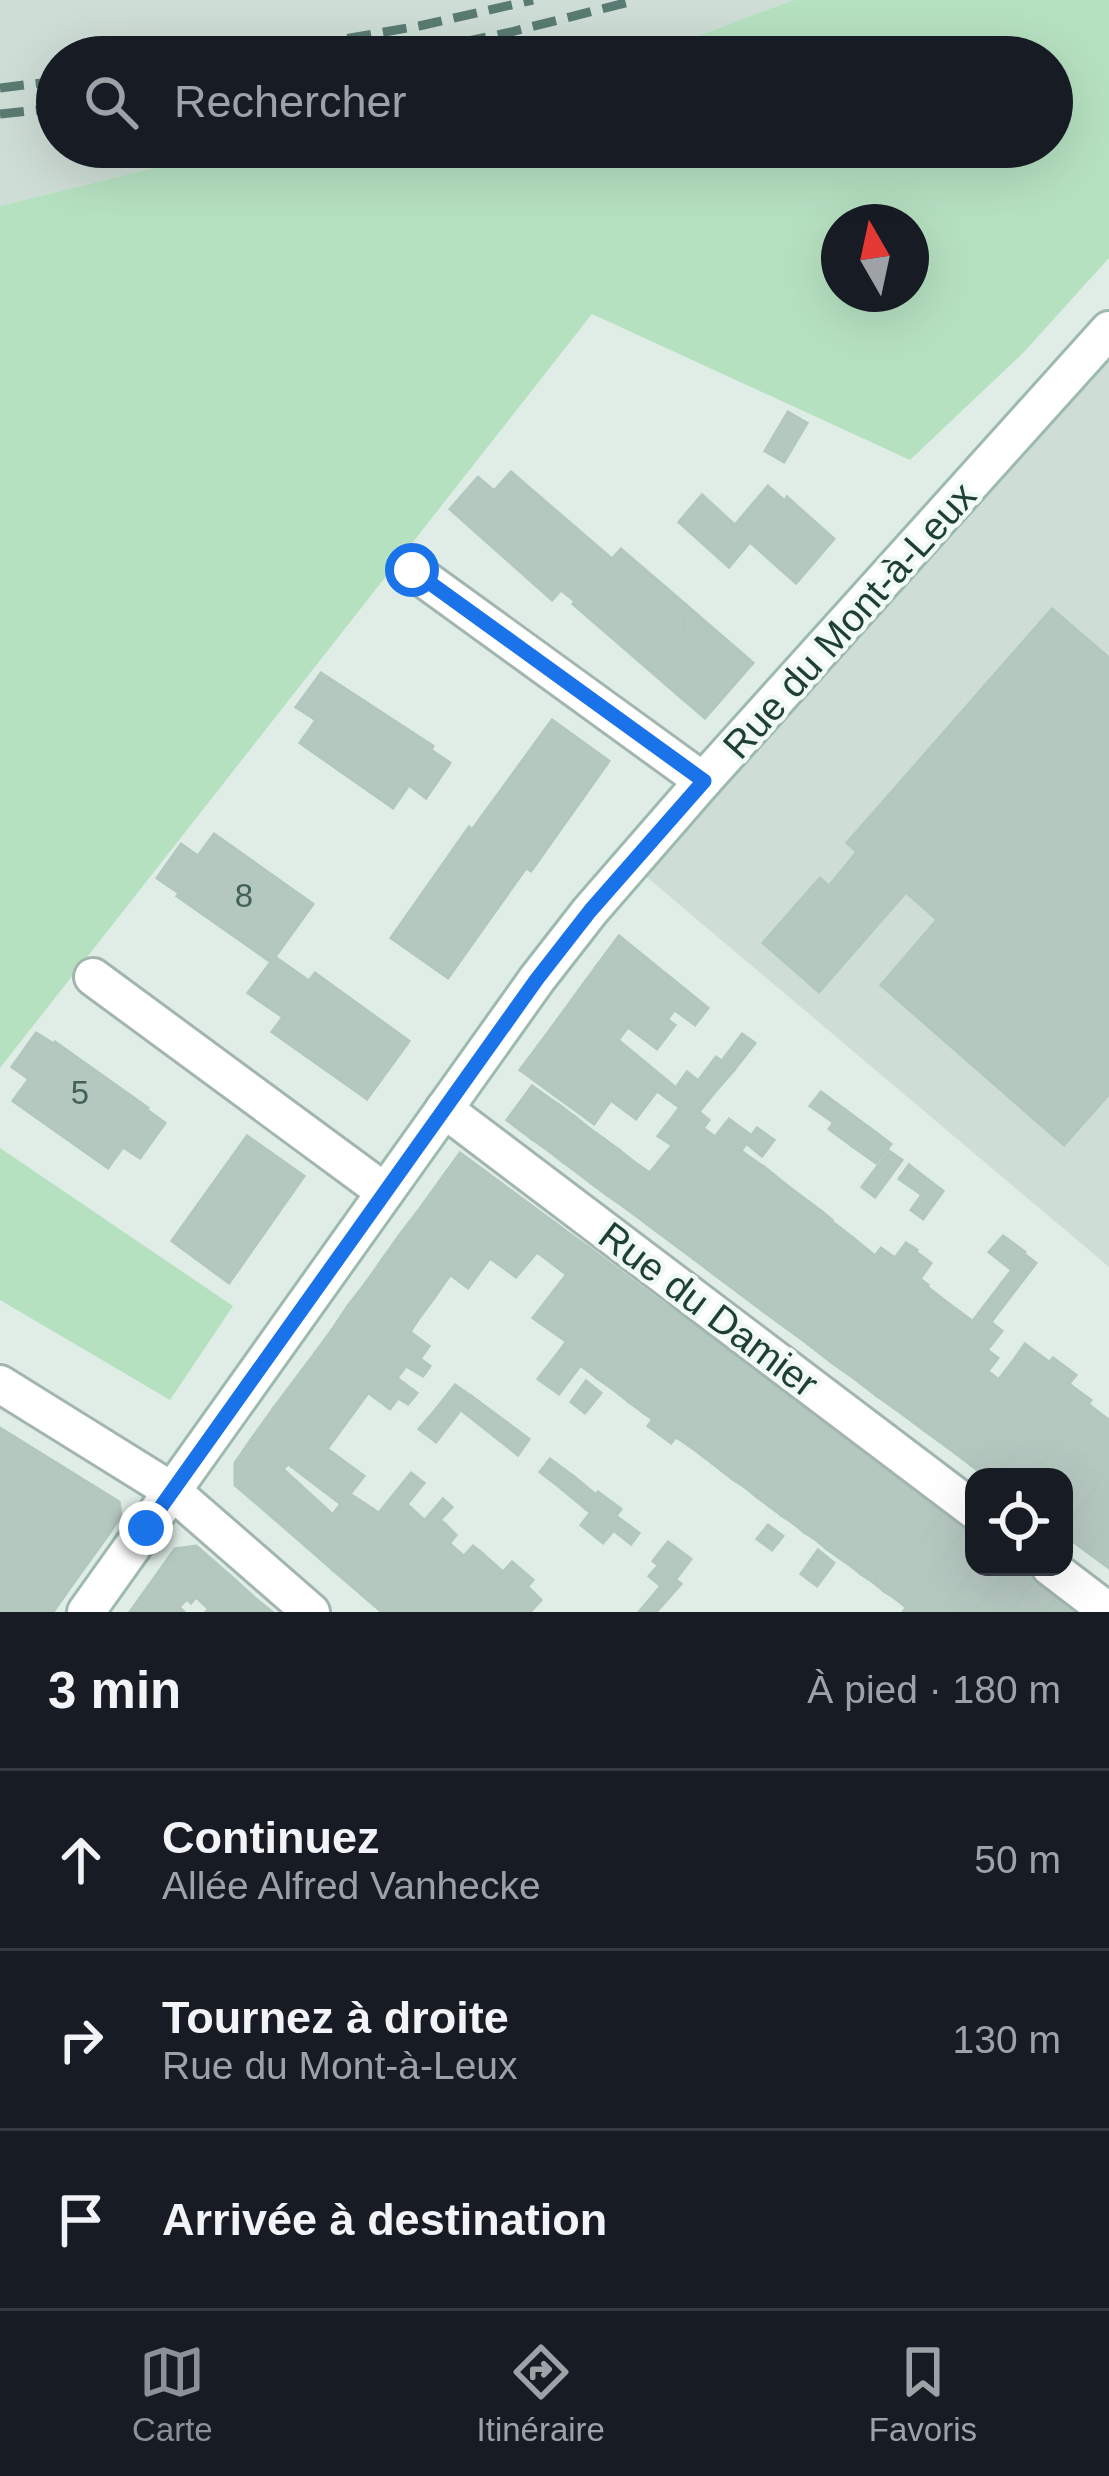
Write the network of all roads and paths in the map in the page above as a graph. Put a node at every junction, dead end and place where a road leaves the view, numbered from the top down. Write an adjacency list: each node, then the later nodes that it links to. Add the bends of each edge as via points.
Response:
1 (1109, 330): 3 (street, Rue du Mont-à-Leux)
2 (412, 570): 3 (street)
3 (704, 781): 5 (street, Rue du Mont-à-Leux, via 590,911)
4 (93, 977): 6 (street)
5 (444, 1109): 6 (street, Rue du Mont-à-Leux); 9 (street, Rue du Damier)
6 (385, 1192): 8 (street, Rue du Mont-à-Leux)
7 (0, 1384): 8 (street)
8 (172, 1491): 11 (street, Rue du Mont-à-Leux); 12 (street)
9 (965, 1503)
10 (1061, 1576): 13 (street)
11 (86, 1612)
12 (311, 1612)
13 (1109, 1612)

